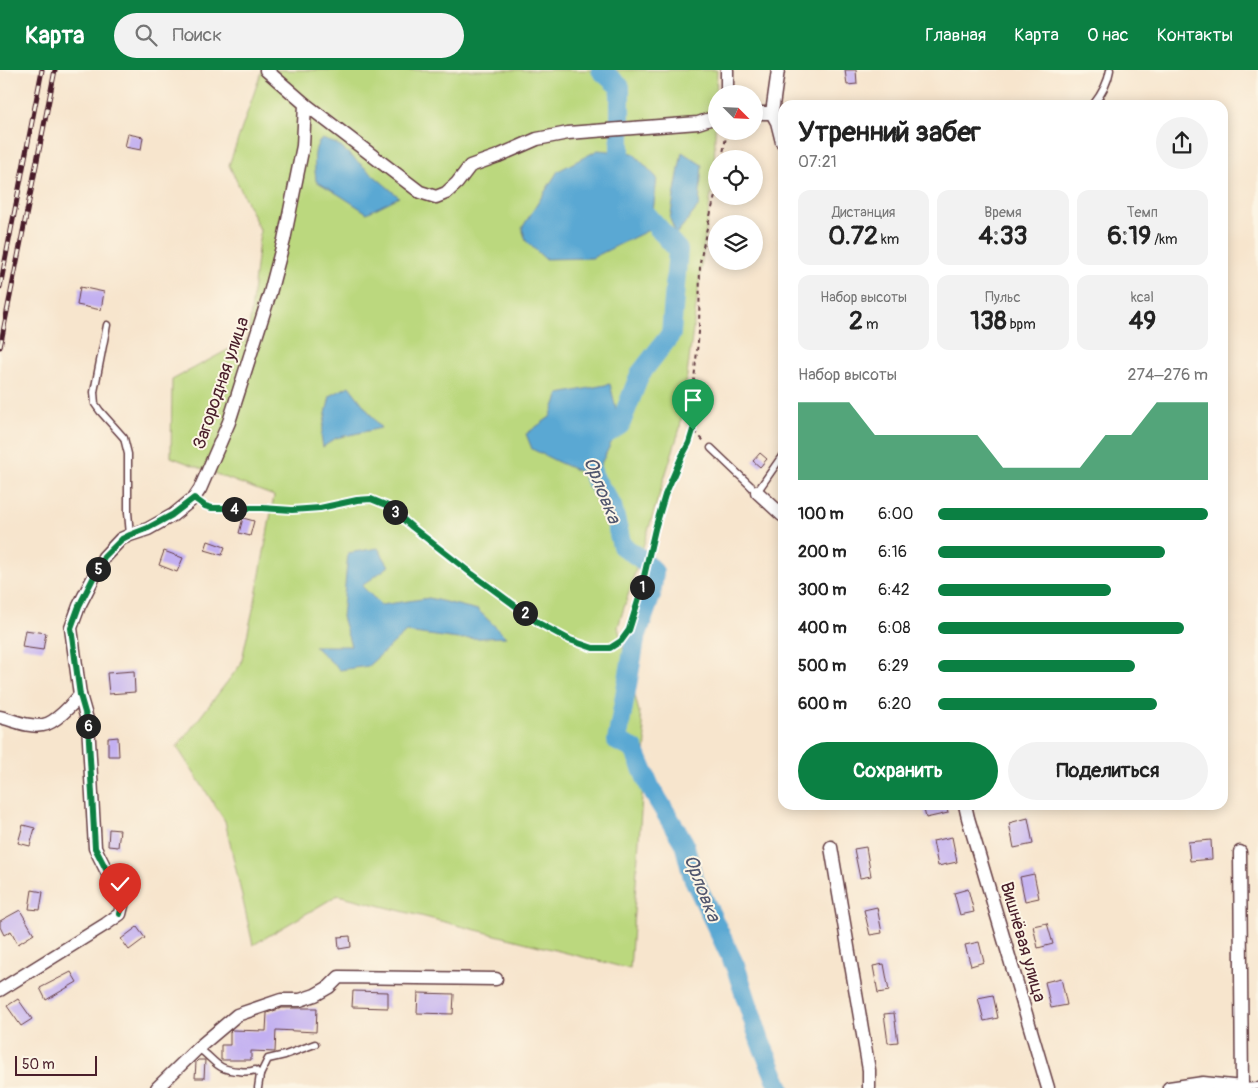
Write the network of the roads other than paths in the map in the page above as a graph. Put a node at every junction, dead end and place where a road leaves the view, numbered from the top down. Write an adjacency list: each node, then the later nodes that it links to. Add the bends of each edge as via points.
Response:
1 (266, 70): 7 (street)
2 (727, 70): 5 (street)
3 (778, 70): 9 (street)
4 (1110, 70): 6 (lane)
5 (726, 85)
6 (1097, 100)
7 (305, 104): 10 (street, via 420,192 436,197 457,183 470,166 537,139); 17 (street, Загородная улица, via 303,146 284,240 229,422 194,498 172,515)
8 (763, 113): 9 (street)
9 (772, 113): 11 (street)
10 (708, 120)
11 (778, 126)
12 (107, 325): 17 (lane, via 94,392 95,404 124,438 128,454)
13 (711, 448): 15 (lane)
14 (778, 462): 15 (lane)
15 (757, 492): 16 (street)
16 (778, 511)
17 (130, 535): 18 (street, Загородная улица, via 104,557 71,628)
18 (80, 695): 19 (street, via 72,706 45,725 32,726); 24 (street, Загородная улица, via 88,723 95,848 120,896 120,914)
19 (0, 717)
20 (966, 810): 34 (street, Вишнёвая улица)
21 (831, 847): 33 (street, via 869,1070)
22 (1240, 852): 30 (street)
23 (496, 979): 26 (street, via 339,977 315,995 300,1000 281,1000 237,1015)
24 (0, 990)
25 (315, 1044): 27 (lane, via 268,1059)
26 (198, 1048): 27 (lane, via 224,1070 255,1070); 31 (street)
27 (260, 1075): 32 (lane)
28 (1202, 1085): 30 (street); 35 (street)
29 (1258, 1086): 30 (lane)
30 (1242, 1087)
31 (157, 1088)
32 (258, 1088)
33 (869, 1088)
34 (1048, 1088)
35 (1169, 1088)

